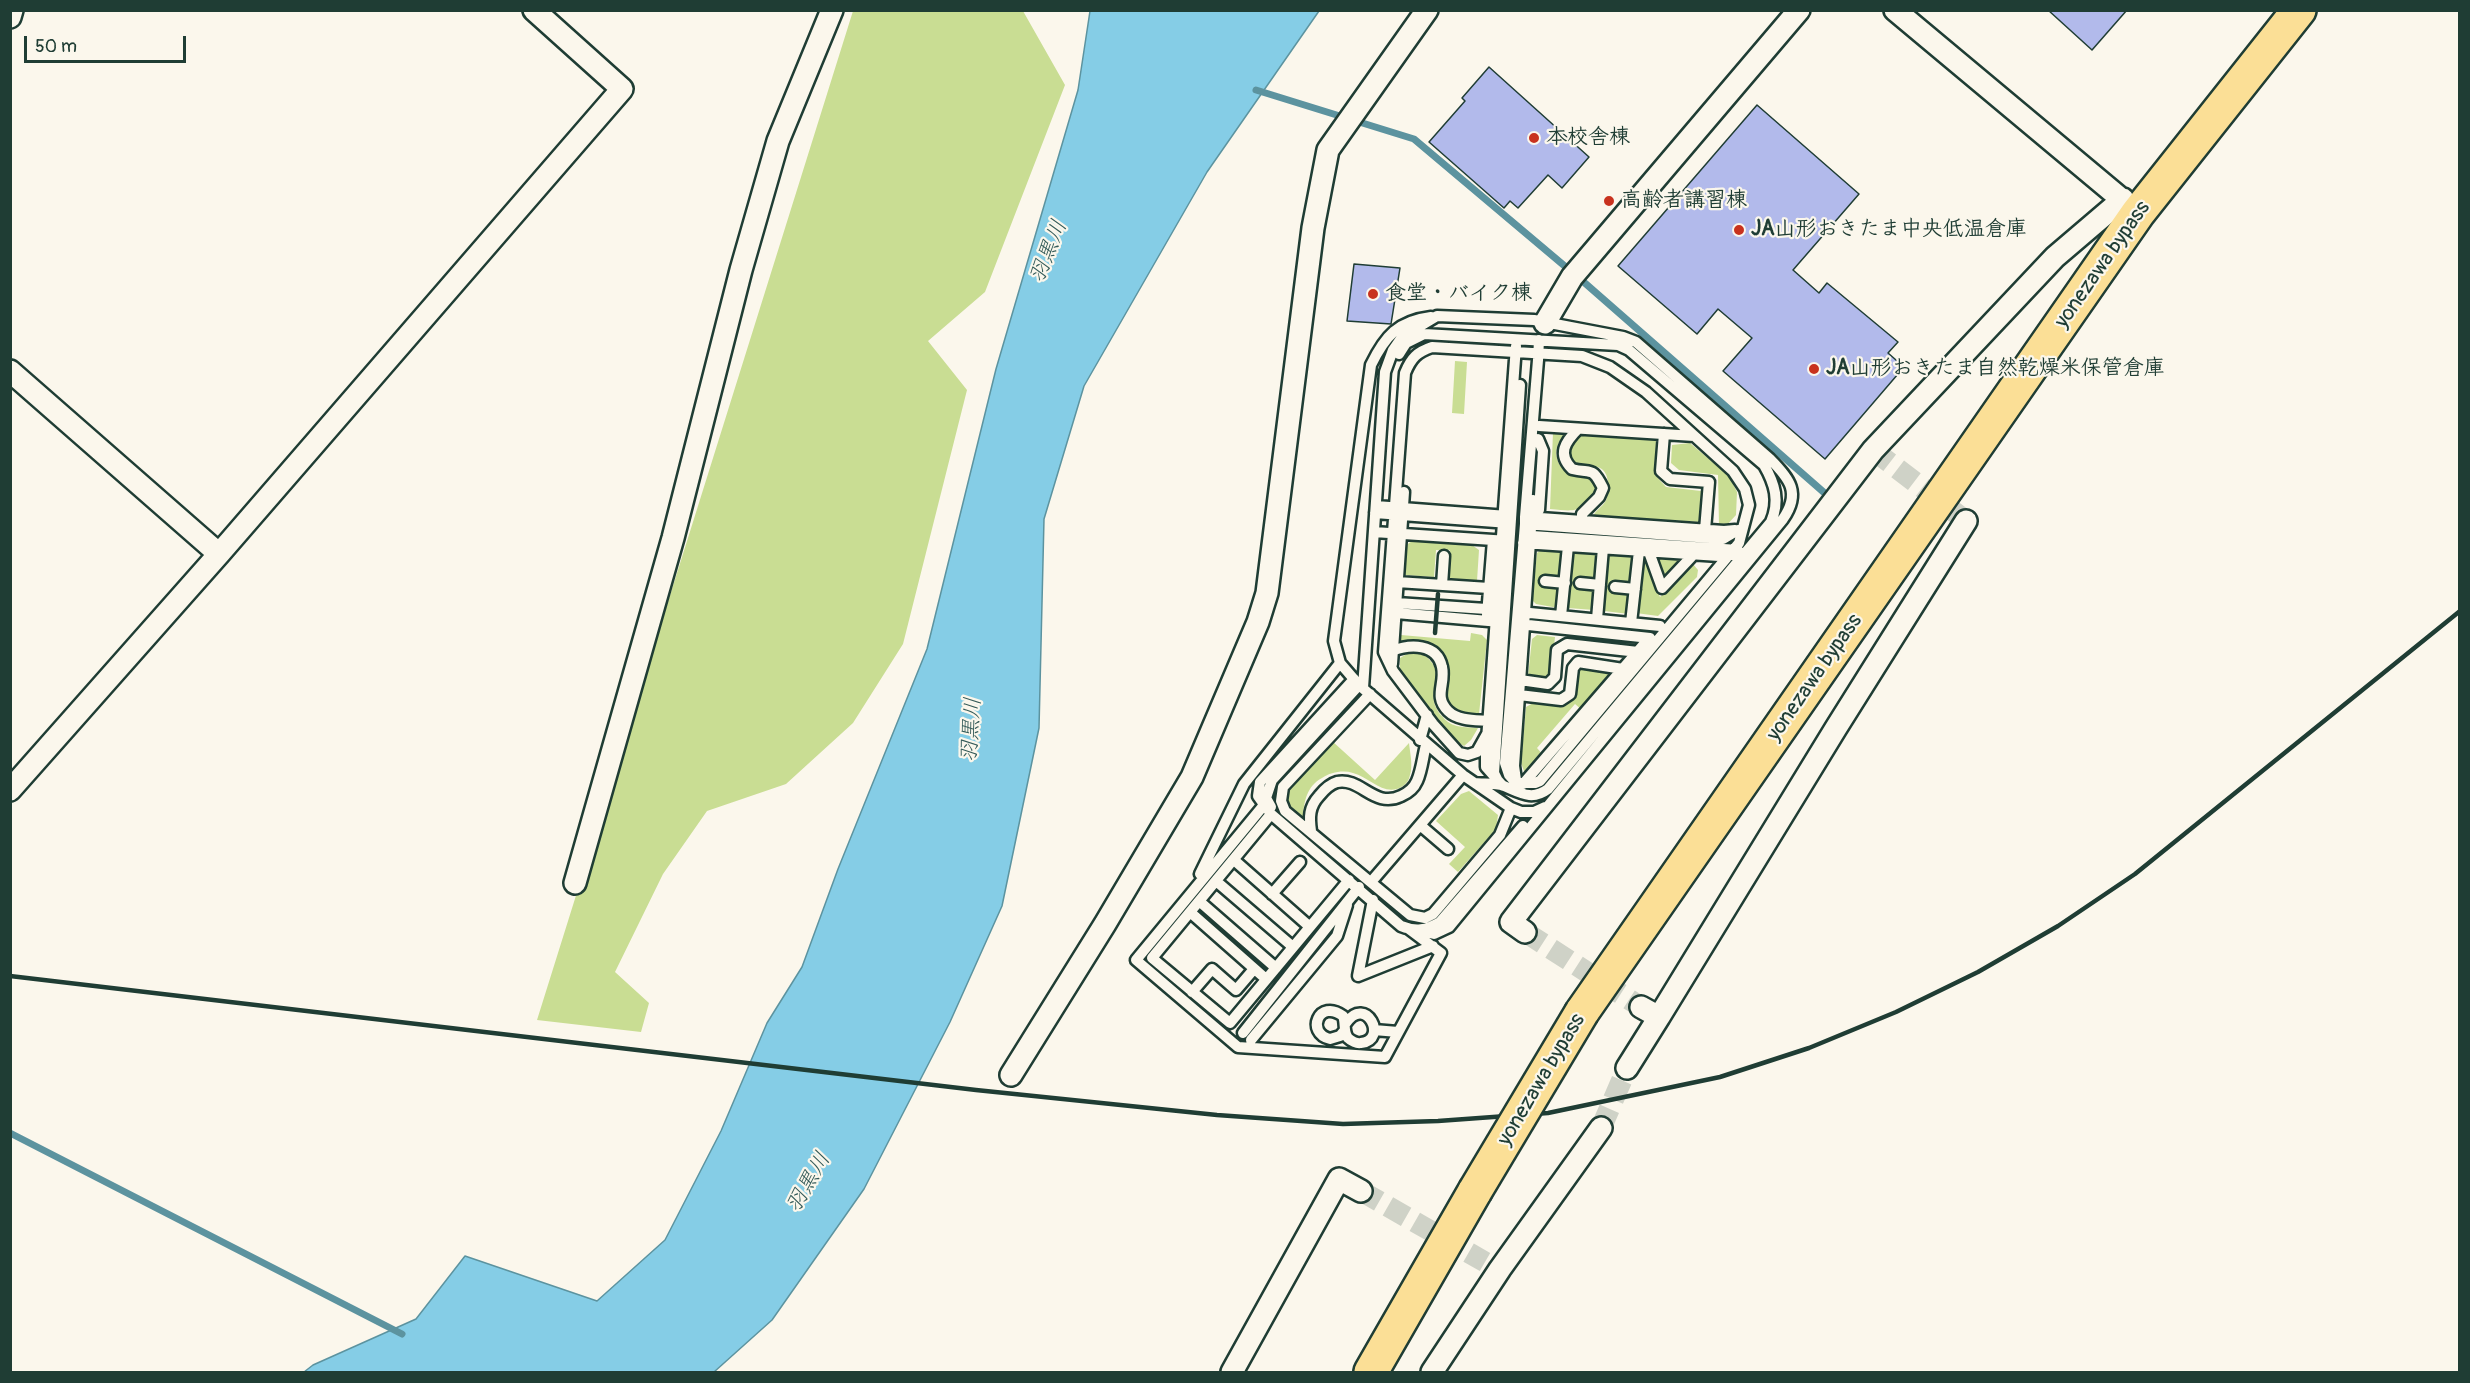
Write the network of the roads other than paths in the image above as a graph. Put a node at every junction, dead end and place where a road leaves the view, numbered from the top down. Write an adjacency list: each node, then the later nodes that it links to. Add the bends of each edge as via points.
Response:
1 (12, 10): 8 (street)
2 (534, 10): 36 (street, via 622,89)
3 (832, 10): 87 (street, via 778,141 673,538)
4 (1427, 10): 112 (street, via 1328,150 1313,228 1268,593 1258,622 1192,777)
5 (1799, 10): 11 (street, via 1576,272)
6 (1895, 10): 9 (street)
7 (2299, 10): 9 (highway, yonezawa bypass)
8 (10, 17)
9 (2130, 206): 96 (street, via 2055,257 1873,450 1511,922); 116 (highway, yonezawa bypass, bridge, via 1582,1012)
10 (1437, 316): 11 (lane); 21 (lane, via 1402,337 1386,372); 60 (lane, via 1402,324 1380,345 1371,365 1336,618 1334,641)
11 (1543, 335): 12 (lane); 14 (lane); 34 (lane, via 1618,345 1629,350 1764,465 1773,480 1775,513); 75 (lane, via 1623,337 1636,342 1770,459 1793,489 1791,507 1783,519)
12 (1520, 339): 13 (lane); 21 (lane, via 1424,334 1406,344 1392,372)
13 (1519, 355): 14 (lane); 22 (lane, via 1433,352 1414,363); 28 (lane)
14 (1541, 357): 16 (lane); 19 (lane, via 1582,356 1610,367 1646,392); 26 (lane)
15 (10, 371): 36 (street)
16 (1539, 426): 17 (lane); 26 (lane)
17 (1578, 429): 18 (lane); 23 (lane, via 1566,441 1564,458 1572,469 1590,470 1603,488 1582,514)
18 (1664, 434): 19 (lane); 29 (lane, via 1661,471 1670,479 1710,482)
19 (1694, 436): 20 (lane, via 1733,471 1745,489)
20 (1749, 505): 30 (lane); 35 (lane, via 1738,543)
21 (1379, 510): 22 (lane); 25 (lane)
22 (1399, 511): 27 (lane); 28 (lane)
23 (1582, 521): 26 (lane); 29 (lane)
24 (1966, 521): 111 (street, via 1650,1012)
25 (1377, 529): 27 (lane); 64 (lane)
26 (1529, 529): 28 (lane); 28 (lane); 30 (lane, via 1723,539); 31 (lane); 35 (lane); 50 (lane)
27 (1397, 530): 28 (lane); 40 (lane); 62 (lane, via 1384,652)
28 (1505, 530): 46 (lane); 49 (lane)
29 (1705, 530): 30 (lane)
30 (1738, 530): 35 (lane)
31 (1568, 546): 32 (lane); 41 (lane)
32 (1603, 548): 33 (lane); 44 (lane)
33 (1644, 551): 37 (lane); 37 (lane, via 1662,588); 47 (lane)
34 (1747, 551): 35 (lane); 71 (lane, via 1548,789 1527,796)
35 (1726, 553): 37 (lane); 56 (lane); 73 (lane, via 1540,780)
36 (219, 554): 74 (street)
37 (1694, 555)
38 (1444, 556): 43 (lane)
39 (1545, 581): 41 (lane)
40 (1397, 582): 43 (lane); 48 (lane)
41 (1564, 583): 51 (lane)
42 (1580, 583): 44 (lane)
43 (1442, 585): 46 (lane)
44 (1600, 585): 52 (lane)
45 (1615, 587): 47 (lane)
46 (1489, 588): 49 (lane)
47 (1635, 589): 54 (lane)
48 (1396, 608): 49 (lane); 53 (lane); 58 (lane)
49 (1496, 610): 50 (lane); 53 (lane); 53 (lane)
50 (1521, 612): 51 (lane); 55 (lane)
51 (1561, 616): 52 (lane)
52 (1597, 619): 54 (lane)
53 (1495, 622): 55 (lane); 67 (lane); 71 (lane, via 1494,773)
54 (1631, 623): 56 (lane)
55 (1520, 624): 57 (lane); 63 (lane); 73 (lane, via 1505,763 1509,775)
56 (1660, 626): 57 (lane)
57 (1650, 638): 59 (lane)
58 (1392, 651): 62 (lane); 67 (lane, via 1416,646 1433,652 1443,669 1439,694 1449,712 1460,718)
59 (1638, 652): 61 (lane); 63 (lane, via 1567,644 1557,650 1555,677 1548,684)
60 (1340, 663): 64 (lane); 89 (lane, via 1244,784)
61 (1623, 669): 65 (lane, via 1578,662 1573,668 1570,694 1562,700); 73 (lane)
62 (1393, 671): 66 (lane)
63 (1520, 680): 65 (lane)
64 (1363, 688): 69 (lane); 78 (lane, via 1272,780 1266,798); 78 (lane, via 1260,782 1258,796); 80 (lane, via 1283,787 1281,801 1286,811)
65 (1519, 695): 73 (lane, via 1514,766)
66 (1427, 716): 68 (lane, via 1459,753 1477,752); 69 (lane)
67 (1488, 721): 68 (lane)
68 (1488, 734): 71 (lane, via 1486,767)
69 (1423, 742): 70 (lane); 80 (lane, via 1418,779 1407,794 1393,800 1337,782 1311,806)
70 (1463, 775): 72 (lane); 79 (lane)
71 (1499, 782): 72 (lane)
72 (1475, 783): 76 (lane)
73 (1520, 784)
74 (10, 790)
75 (1550, 804): 77 (lane); 95 (lane, via 1449,927 1434,934)
76 (1510, 808): 77 (lane); 86 (lane, via 1500,834 1433,914 1425,918 1410,915)
77 (1534, 812): 95 (lane, via 1440,922 1428,929)
78 (1271, 813): 82 (lane); 84 (lane); 89 (lane)
79 (1420, 825): 81 (lane); 86 (lane)
80 (1311, 831): 86 (lane)
81 (1448, 849)
82 (1234, 860): 85 (lane); 90 (lane)
83 (1300, 862): 90 (lane)
84 (1349, 880): 88 (lane); 94 (lane)
85 (1216, 881): 92 (lane); 98 (lane)
86 (1371, 882)
87 (575, 883)
88 (1359, 888): 91 (lane); 107 (lane)
89 (1192, 891): 109 (lane, via 1136,960 1238,1047)
90 (1272, 894): 94 (lane)
91 (1373, 900): 95 (lane, via 1401,926); 97 (lane, via 1358,976)
92 (1199, 901): 93 (lane); 99 (lane)
93 (1190, 912): 100 (lane); 102 (lane, via 1152,958)
94 (1310, 927): 98 (lane)
95 (1414, 929): 97 (lane)
96 (1525, 932)
97 (1433, 946): 106 (lane, via 1442,953)
98 (1293, 947): 99 (lane)
99 (1276, 968): 101 (lane)
100 (1254, 969): 101 (lane); 102 (lane, via 1236,990 1212,969)
101 (1266, 980): 103 (lane)
102 (1192, 992): 103 (lane)
103 (1230, 1023): 107 (lane)
104 (1345, 1027): 105 (lane, via 1348,1038 1362,1043 1369,1040); 105 (lane, via 1350,1017 1365,1014); 108 (lane, via 1340,1036); 108 (lane, via 1343,1016 1336,1011 1322,1013 1316,1027 1319,1034)
105 (1374, 1030): 106 (lane)
106 (1398, 1032): 110 (lane, via 1384,1057)
107 (1247, 1036): 109 (lane)
108 (1330, 1039): 110 (lane)
109 (1261, 1049): 110 (lane)
110 (1328, 1054)
111 (1628, 1068)
112 (1011, 1075)
113 (1601, 1128): 117 (street, via 1493,1266)
114 (1361, 1191): 115 (street, via 1339,1179)
115 (1232, 1372)
116 (1371, 1372)
117 (1432, 1372)

